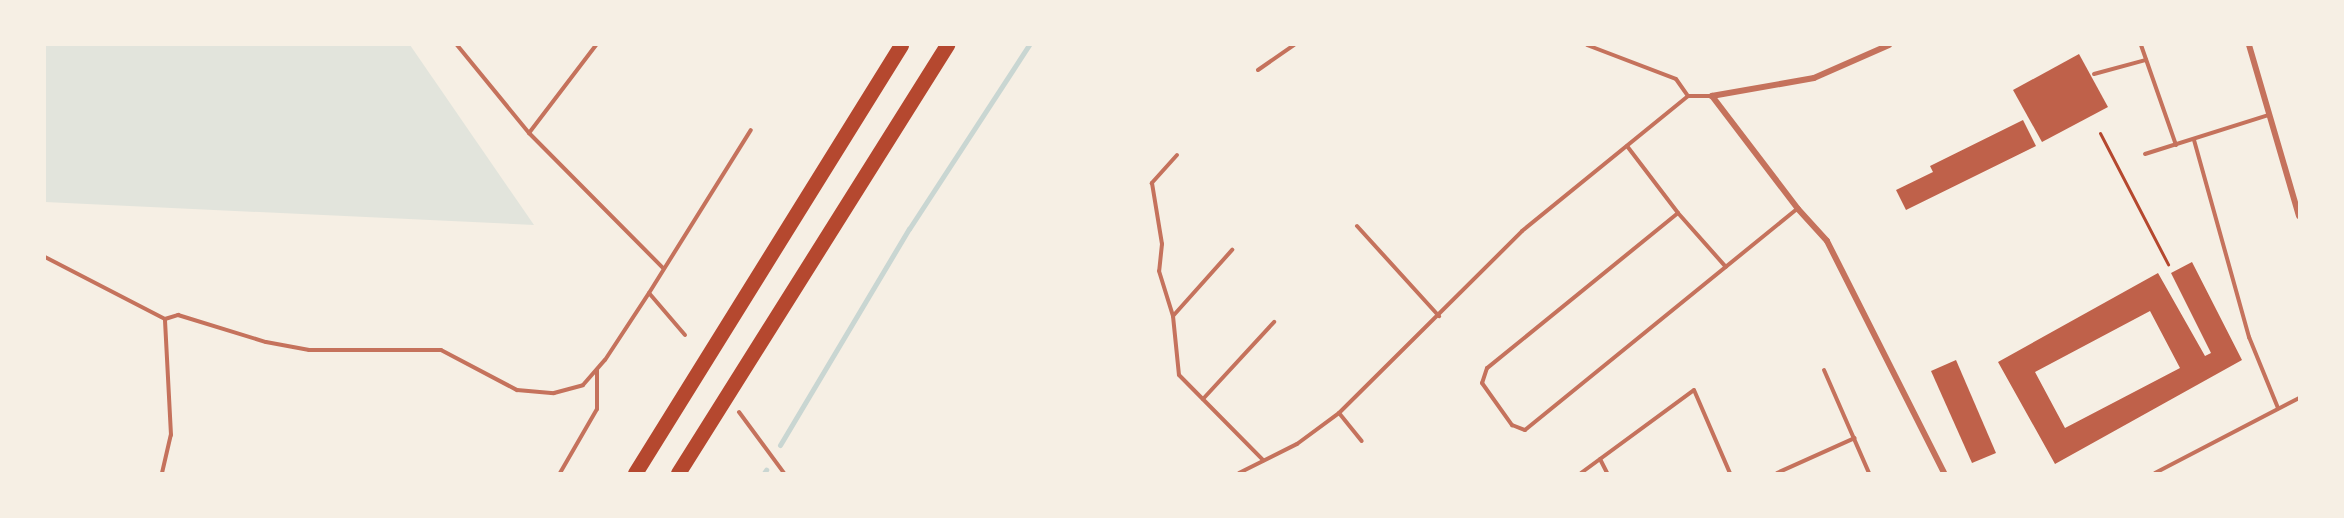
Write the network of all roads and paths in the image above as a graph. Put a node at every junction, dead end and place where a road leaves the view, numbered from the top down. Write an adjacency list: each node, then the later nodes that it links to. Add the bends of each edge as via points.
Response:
1 (457, 45): 18 (lane)
2 (596, 45): 18 (lane)
3 (901, 45): 52 (highway)
4 (947, 45): 53 (highway)
5 (1294, 45): 11 (lane)
6 (1587, 45): 13 (lane, via 1676,79)
7 (2141, 45): 10 (lane)
8 (2249, 45): 15 (street)
9 (1886, 46): 14 (street, via 1814,78)
10 (2146, 60): 12 (lane); 20 (lane)
11 (1258, 70)
12 (2094, 74)
13 (1688, 96): 14 (lane); 21 (lane)
14 (1712, 96): 24 (street)
15 (2269, 115): 19 (lane); 26 (street)
16 (750, 130): 32 (lane)
17 (2100, 132): 30 (path)
18 (529, 133): 32 (lane)
19 (2194, 140): 20 (lane); 43 (lane, via 2249,337)
20 (2176, 145): 22 (lane)
21 (1627, 146): 25 (lane); 35 (lane, via 1522,231)
22 (2145, 154)
23 (1177, 155): 34 (lane, via 1152,183 1162,244 1159,271)
24 (1798, 208): 31 (lane); 61 (street, via 1827,241)
25 (1677, 213): 31 (lane); 31 (lane, via 1487,368 1482,383 1512,424 1525,430)
26 (2299, 216)
27 (1357, 226): 35 (lane)
28 (1232, 250): 34 (lane)
29 (45, 258): 36 (lane)
30 (2168, 264)
31 (1726, 267)
32 (663, 268): 33 (lane)
33 (648, 293): 38 (lane); 39 (lane)
34 (1173, 316): 42 (lane, via 1179,375)
35 (1439, 316): 45 (lane)
36 (165, 320): 39 (lane, via 178,315 266,342 309,350 441,350 517,390 554,393 583,385); 50 (lane, via 171,435)
37 (1274, 322): 42 (lane)
38 (685, 335)
39 (597, 369): 51 (lane, via 597,410)
40 (1824, 370): 46 (lane)
41 (2299, 398): 43 (lane)
42 (1203, 399): 49 (lane)
43 (2278, 408): 62 (lane)
44 (739, 412): 54 (lane)
45 (1339, 413): 47 (lane); 49 (lane, via 1297,444)
46 (1855, 438): 59 (lane); 60 (lane)
47 (1362, 441)
48 (1600, 459): 56 (lane); 57 (lane); 58 (lane, via 1694,390)
49 (1263, 460): 55 (lane)
50 (162, 473)
51 (560, 473)
52 (635, 473)
53 (678, 473)
54 (784, 473)
55 (1239, 473)
56 (1581, 473)
57 (1607, 473)
58 (1730, 473)
59 (1777, 473)
60 (1869, 473)
61 (1944, 473)
62 (2155, 473)

